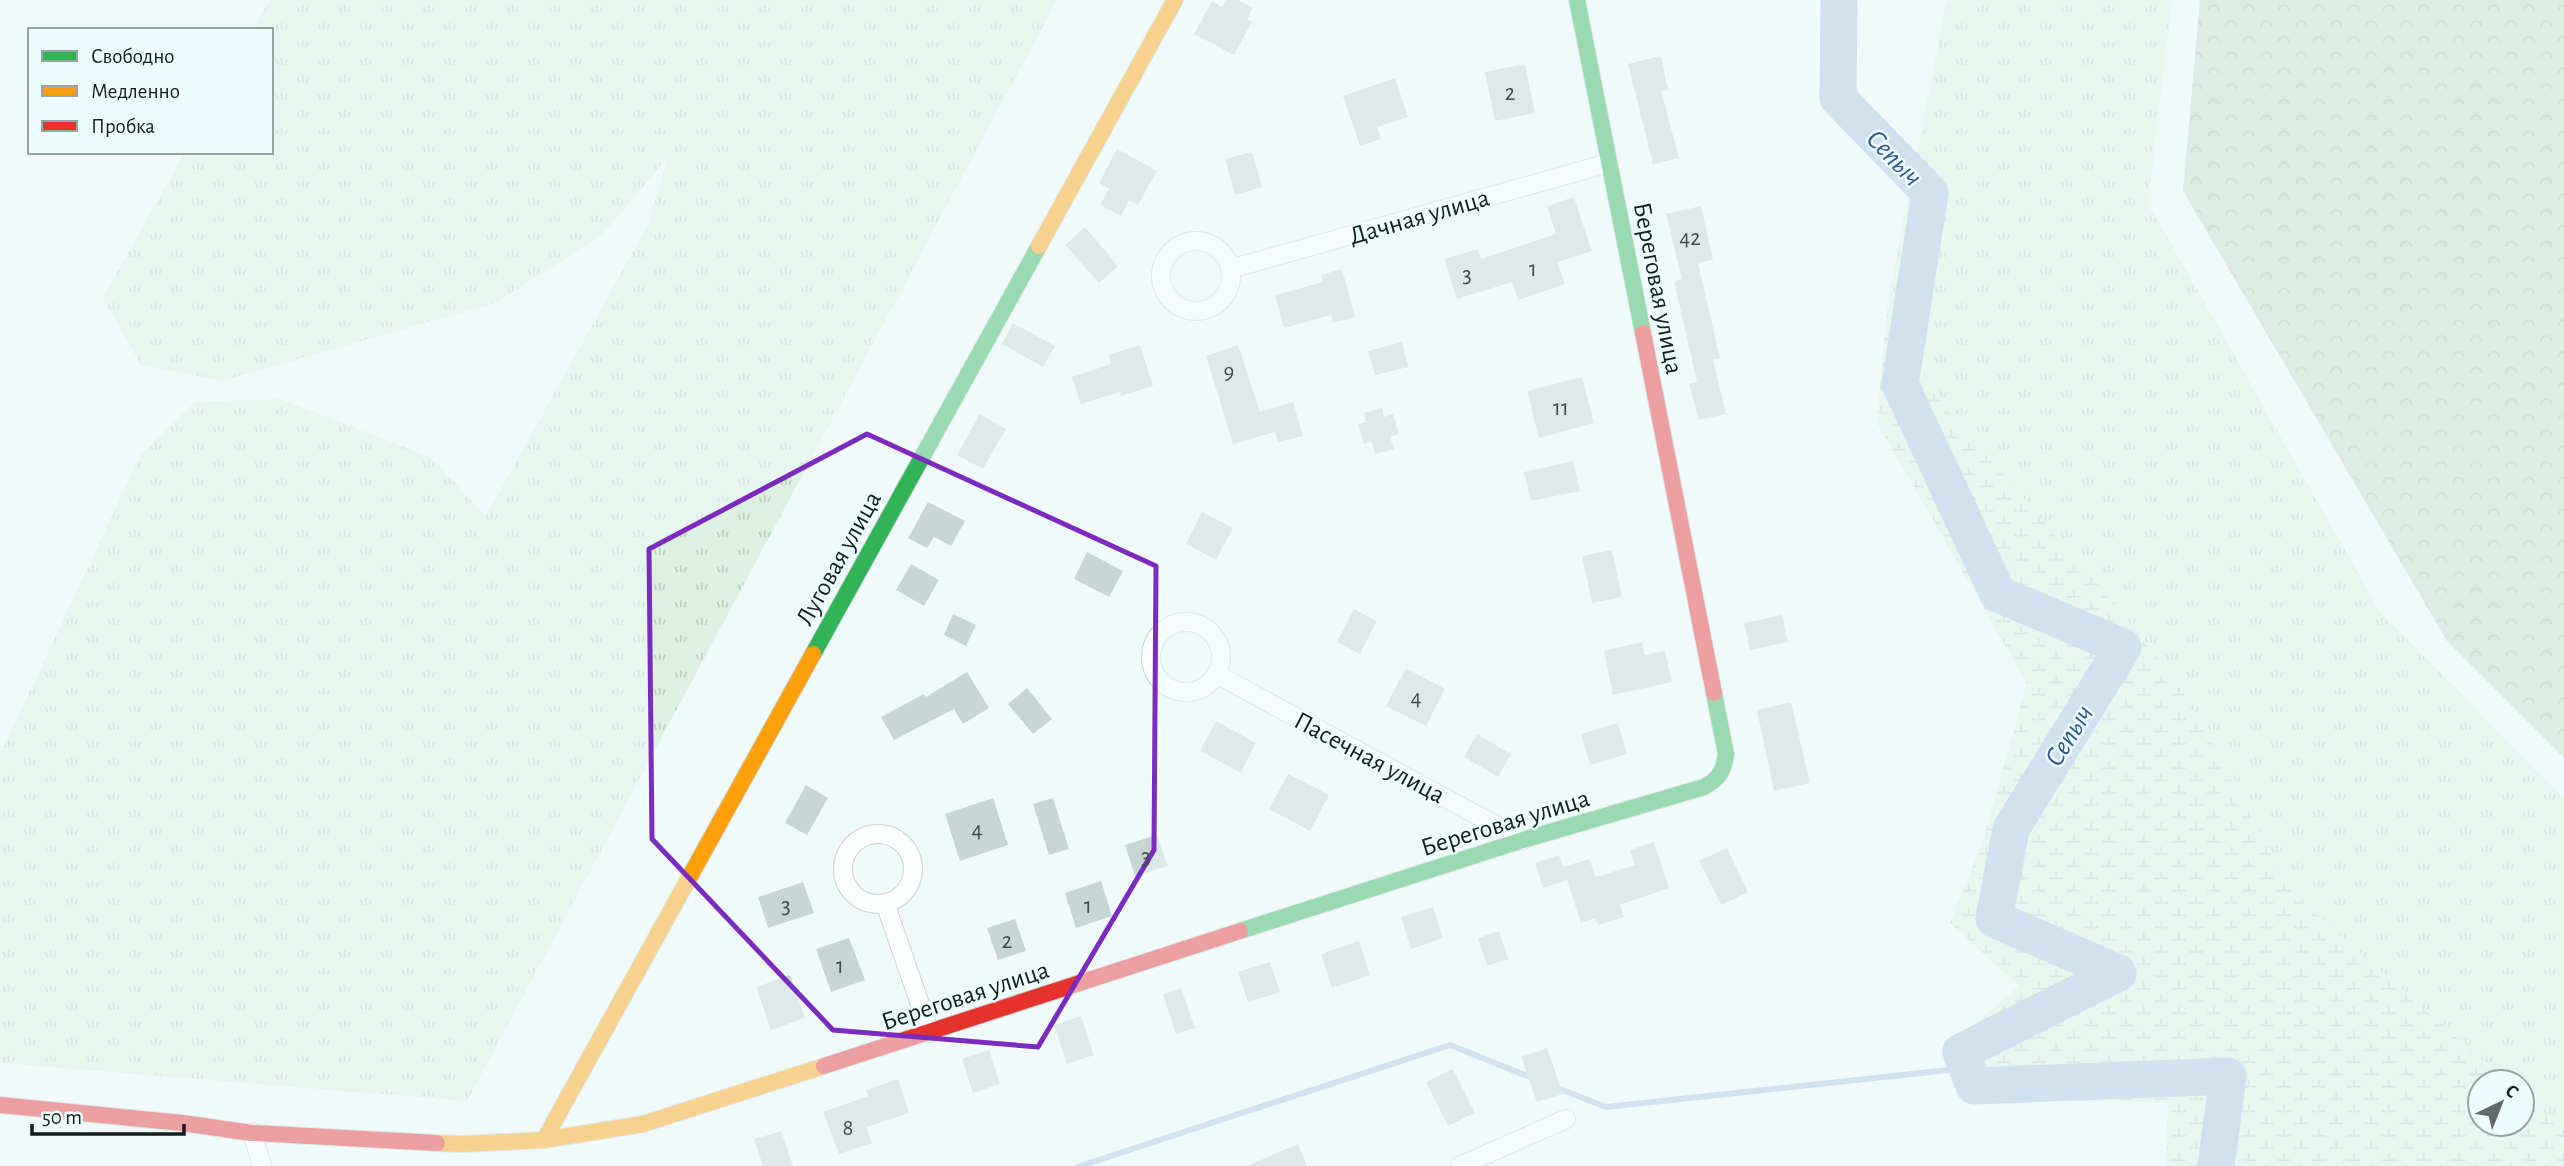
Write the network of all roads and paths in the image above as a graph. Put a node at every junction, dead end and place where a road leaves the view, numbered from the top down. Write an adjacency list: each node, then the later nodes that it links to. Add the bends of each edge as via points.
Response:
1 (1175, 0): 12 (street, Луговая улица)
2 (1577, 0): 3 (street, Береговая улица)
3 (1609, 163): 4 (street, Дачная улица); 6 (street, Береговая улица, via 1727,754 1726,769 1698,790)
4 (1230, 269)
5 (1216, 674): 6 (street, Пасечная улица)
6 (1523, 840): 8 (street, Береговая улица)
7 (885, 903): 8 (street)
8 (930, 1032): 12 (street, Береговая улица, via 643,1124)
9 (0, 1105): 11 (street, Береговая улица)
10 (1566, 1119): 14 (street)
11 (252, 1133): 12 (street, Береговая улица, via 462,1144); 13 (street)
12 (544, 1140)
13 (262, 1166)
14 (1460, 1166)

